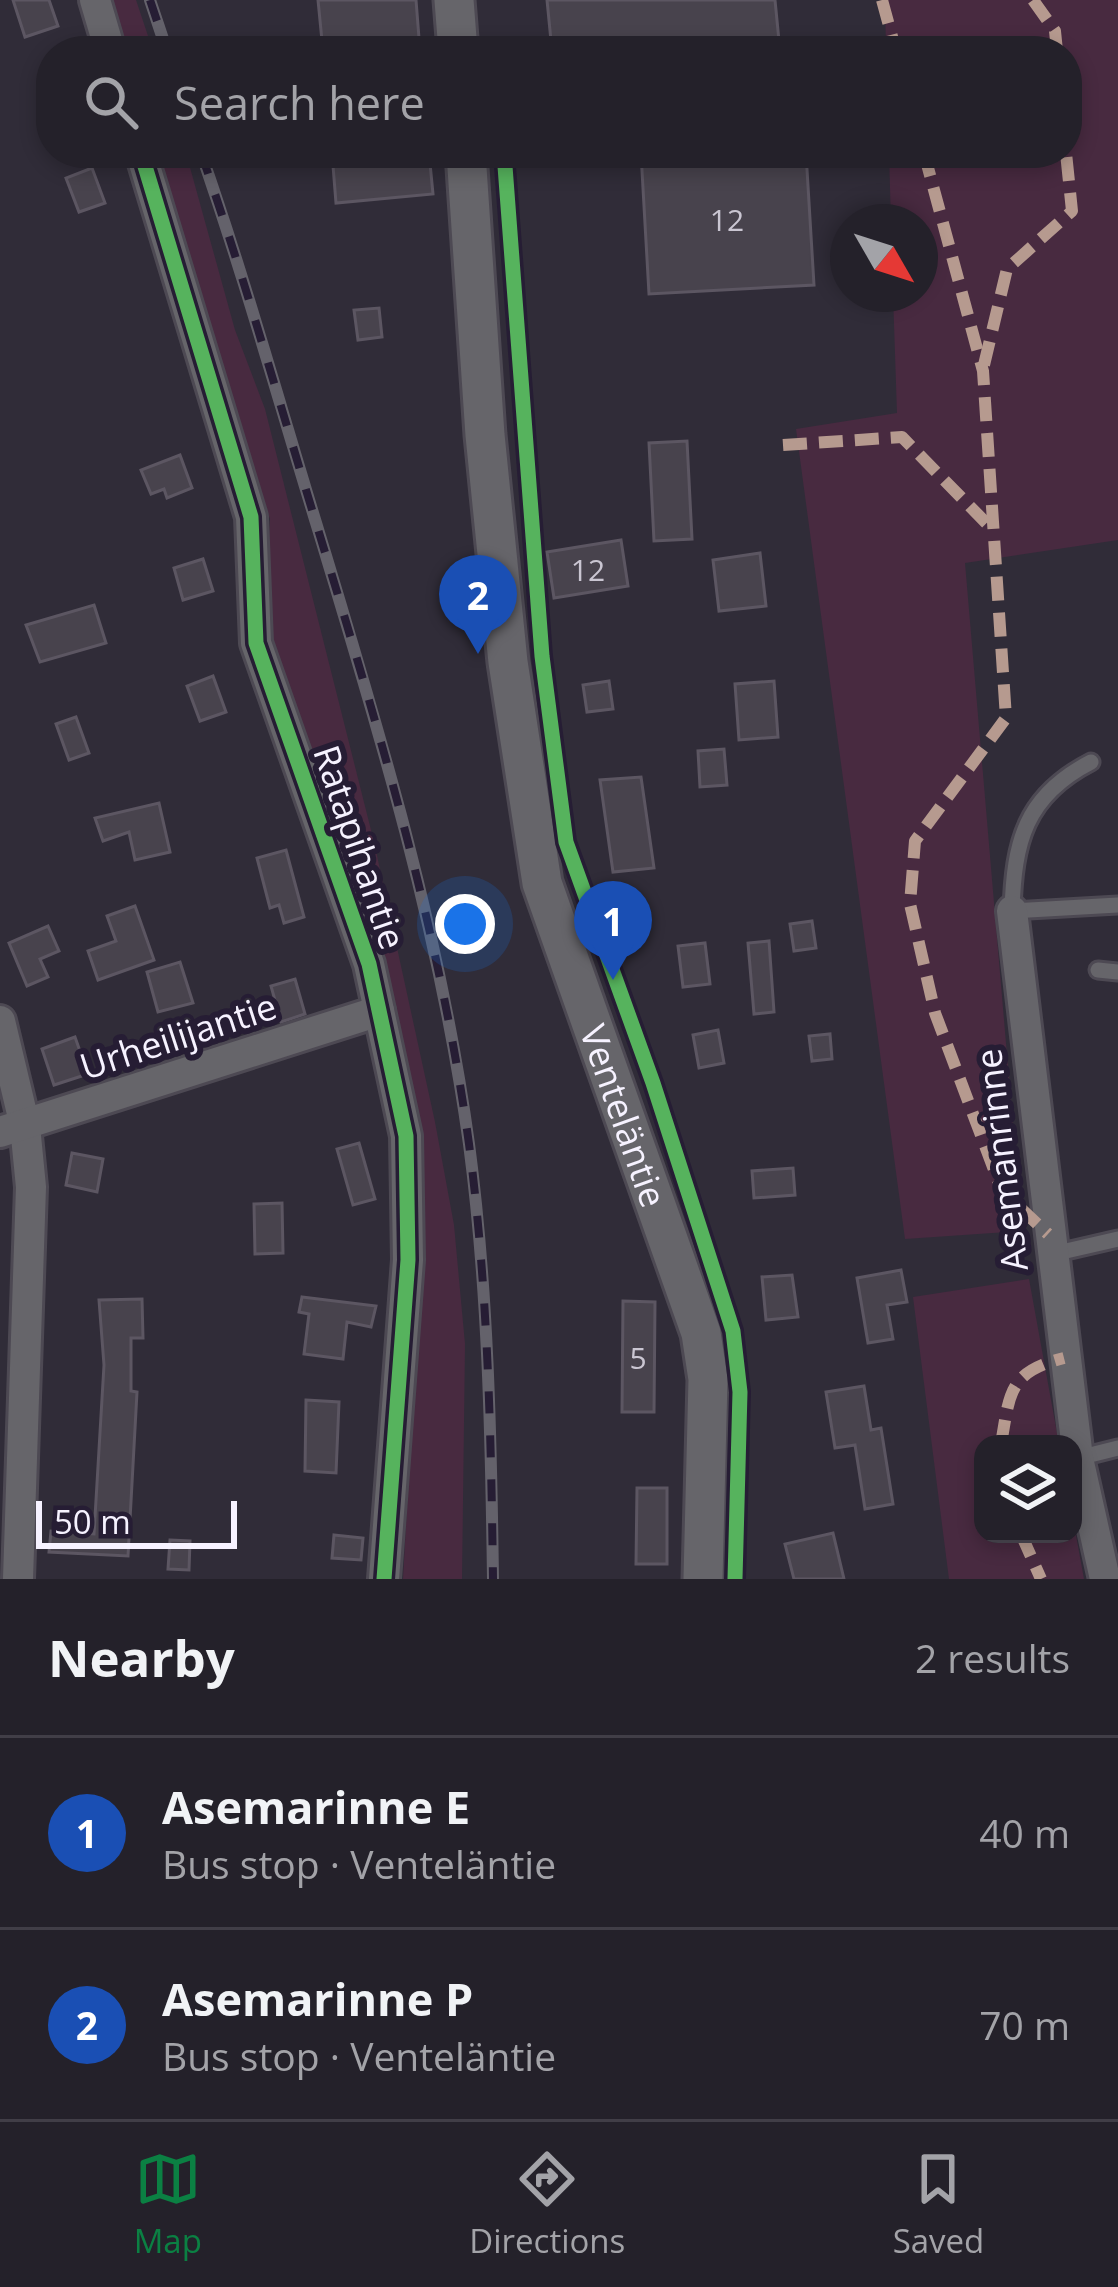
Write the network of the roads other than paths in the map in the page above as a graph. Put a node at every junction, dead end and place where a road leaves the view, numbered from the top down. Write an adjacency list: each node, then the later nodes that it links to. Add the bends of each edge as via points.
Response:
1 (94, 0): 3 (street)
2 (454, 0): 4 (street)
3 (105, 36)
4 (457, 36)
5 (146, 168): 12 (street, Ratapihantie, via 251,518 256,643 339,867)
6 (467, 168): 23 (street, Venteläntie, via 501,594 539,861 701,1333 708,1379)
7 (1091, 762): 9 (lane, Asemanrinne, via 1058,779 1035,808 1014,850)
8 (1118, 905): 9 (lane)
9 (1012, 911): 16 (street, Asemanrinne)
10 (1098, 970): 11 (lane)
11 (1118, 972)
12 (380, 1011): 14 (street, Urheilijantie); 22 (street, Ratapihantie, via 406,1136 407,1240)
13 (0, 1021): 14 (street)
14 (12, 1130): 21 (street, via 31,1187)
15 (1118, 1239): 16 (lane)
16 (1050, 1255): 17 (street, Asemanrinne)
17 (1075, 1435)
18 (1118, 1448): 19 (lane)
19 (1082, 1457)
20 (1082, 1476): 24 (street, Asemanrinne)
21 (18, 1579)
22 (384, 1579)
23 (704, 1579)
24 (1105, 1579)

